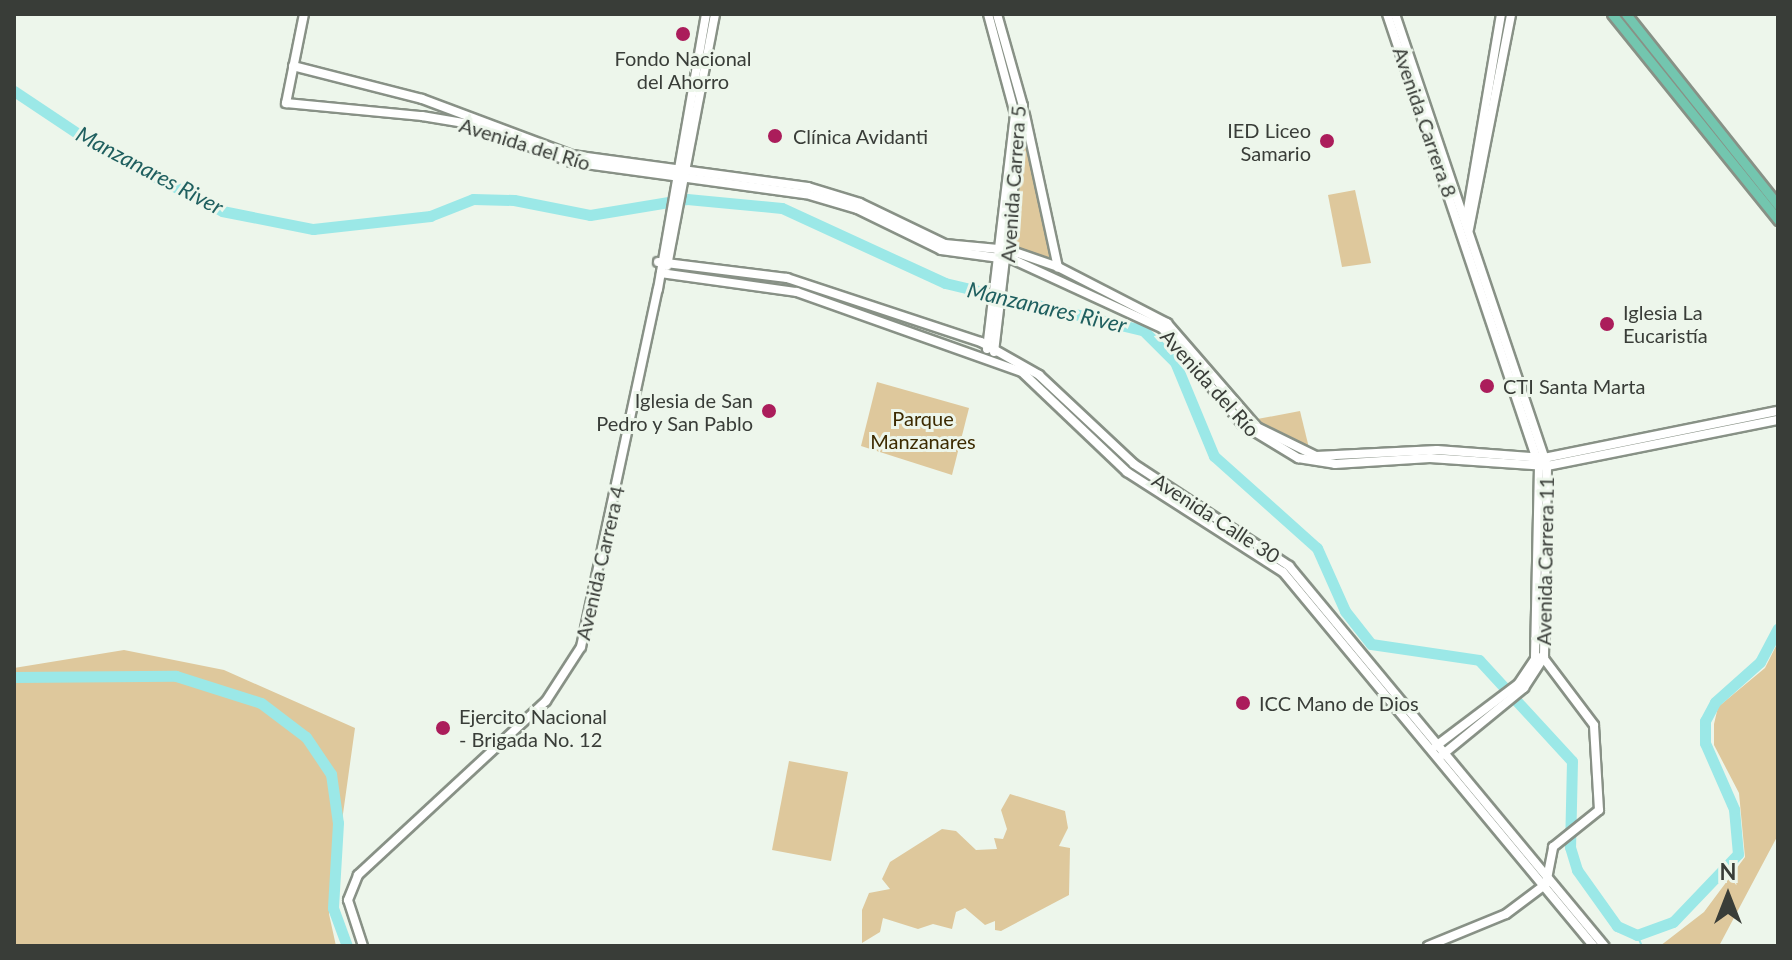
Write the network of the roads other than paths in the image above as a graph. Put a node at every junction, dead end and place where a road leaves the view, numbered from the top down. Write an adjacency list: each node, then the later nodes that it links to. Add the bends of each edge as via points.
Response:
1 (304, 14): 12 (main road)
2 (706, 14): 14 (main road, Avenida Carrera 4)
3 (715, 14): 15 (main road, Avenida Carrera 4)
4 (988, 14): 21 (main road, Avenida Carrera 5, via 1015,114)
5 (997, 14): 13 (main road, Avenida Carrera 5)
6 (1387, 14): 19 (main road, Avenida Carrera 8)
7 (1395, 14): 17 (main road, Avenida Carrera 8)
8 (1501, 14): 17 (main road)
9 (1511, 14): 19 (main road)
10 (1612, 14): 18 (main road)
11 (1626, 14): 16 (main road)
12 (293, 66): 14 (main road, Avenida del Río, via 422,99 572,155); 14 (main road, Avenida del Río, via 286,103 470,124 571,162)
13 (1023, 106): 21 (main road, Avenida Carrera 5); 25 (main road)
14 (676, 169): 15 (main road, Avenida del Río); 22 (main road, Avenida Carrera 4)
15 (687, 170): 20 (main road, Avenida Carrera 4); 21 (main road, Avenida del Río, via 827,199 941,250)
16 (1778, 205)
17 (1466, 218): 19 (main road)
18 (1778, 220)
19 (1467, 231): 33 (main road, Avenida Carrera 11)
20 (672, 250): 23 (main road, Avenida Carrera 4); 24 (main road)
21 (1004, 254): 25 (main road, Avenida del Río); 27 (main road, Avenida Carrera 5); 33 (main road, Avenida del Río, via 1162,328 1242,424 1298,458 1335,464 1430,458)
22 (658, 262): 23 (main road, Avenida Calle 30); 26 (main road, Avenida Carrera 4)
23 (669, 263): 24 (main road, Avenida Calle 30); 26 (main road, Avenida Carrera 4)
24 (687, 265): 28 (main road, Avenida Calle 30, via 787,278)
25 (1058, 267): 33 (main road, Avenida del Río, via 1167,323 1200,354 1247,419 1297,450 1332,457 1437,450)
26 (661, 273): 29 (main road, Avenida Calle 30, via 797,292); 38 (main road, Avenida Carrera 4, via 581,647 546,701 366,865 348,900)
27 (994, 331): 28 (main road); 29 (main road, Avenida Carrera 5); 30 (main road)
28 (974, 340): 29 (main road, Avenida Calle 30)
29 (990, 351): 30 (main road, Avenida Calle 30); 35 (main road, Avenida Calle 30, via 1034,380 1127,472 1283,572)
30 (1010, 355): 35 (main road, Avenida Calle 30, via 1134,464 1289,566)
31 (1778, 411): 33 (main road, Avenida del Río)
32 (1778, 420): 33 (main road, Avenida del Río)
33 (1541, 462): 34 (main road, Avenida Carrera 11)
34 (1540, 655): 35 (main road, Avenida Carrera 11, via 1521,686); 36 (main road, via 1594,725 1602,779 1599,810 1559,841)
35 (1439, 751): 36 (main road, Avenida Calle 30); 37 (main road, Avenida Calle 30)
36 (1545, 871): 37 (main road); 41 (main road, Avenida Calle 30)
37 (1546, 884): 39 (main road, via 1506,914); 40 (main road, Avenida Calle 30)
38 (363, 946)
39 (1428, 946)
40 (1594, 946)
41 (1605, 946)

